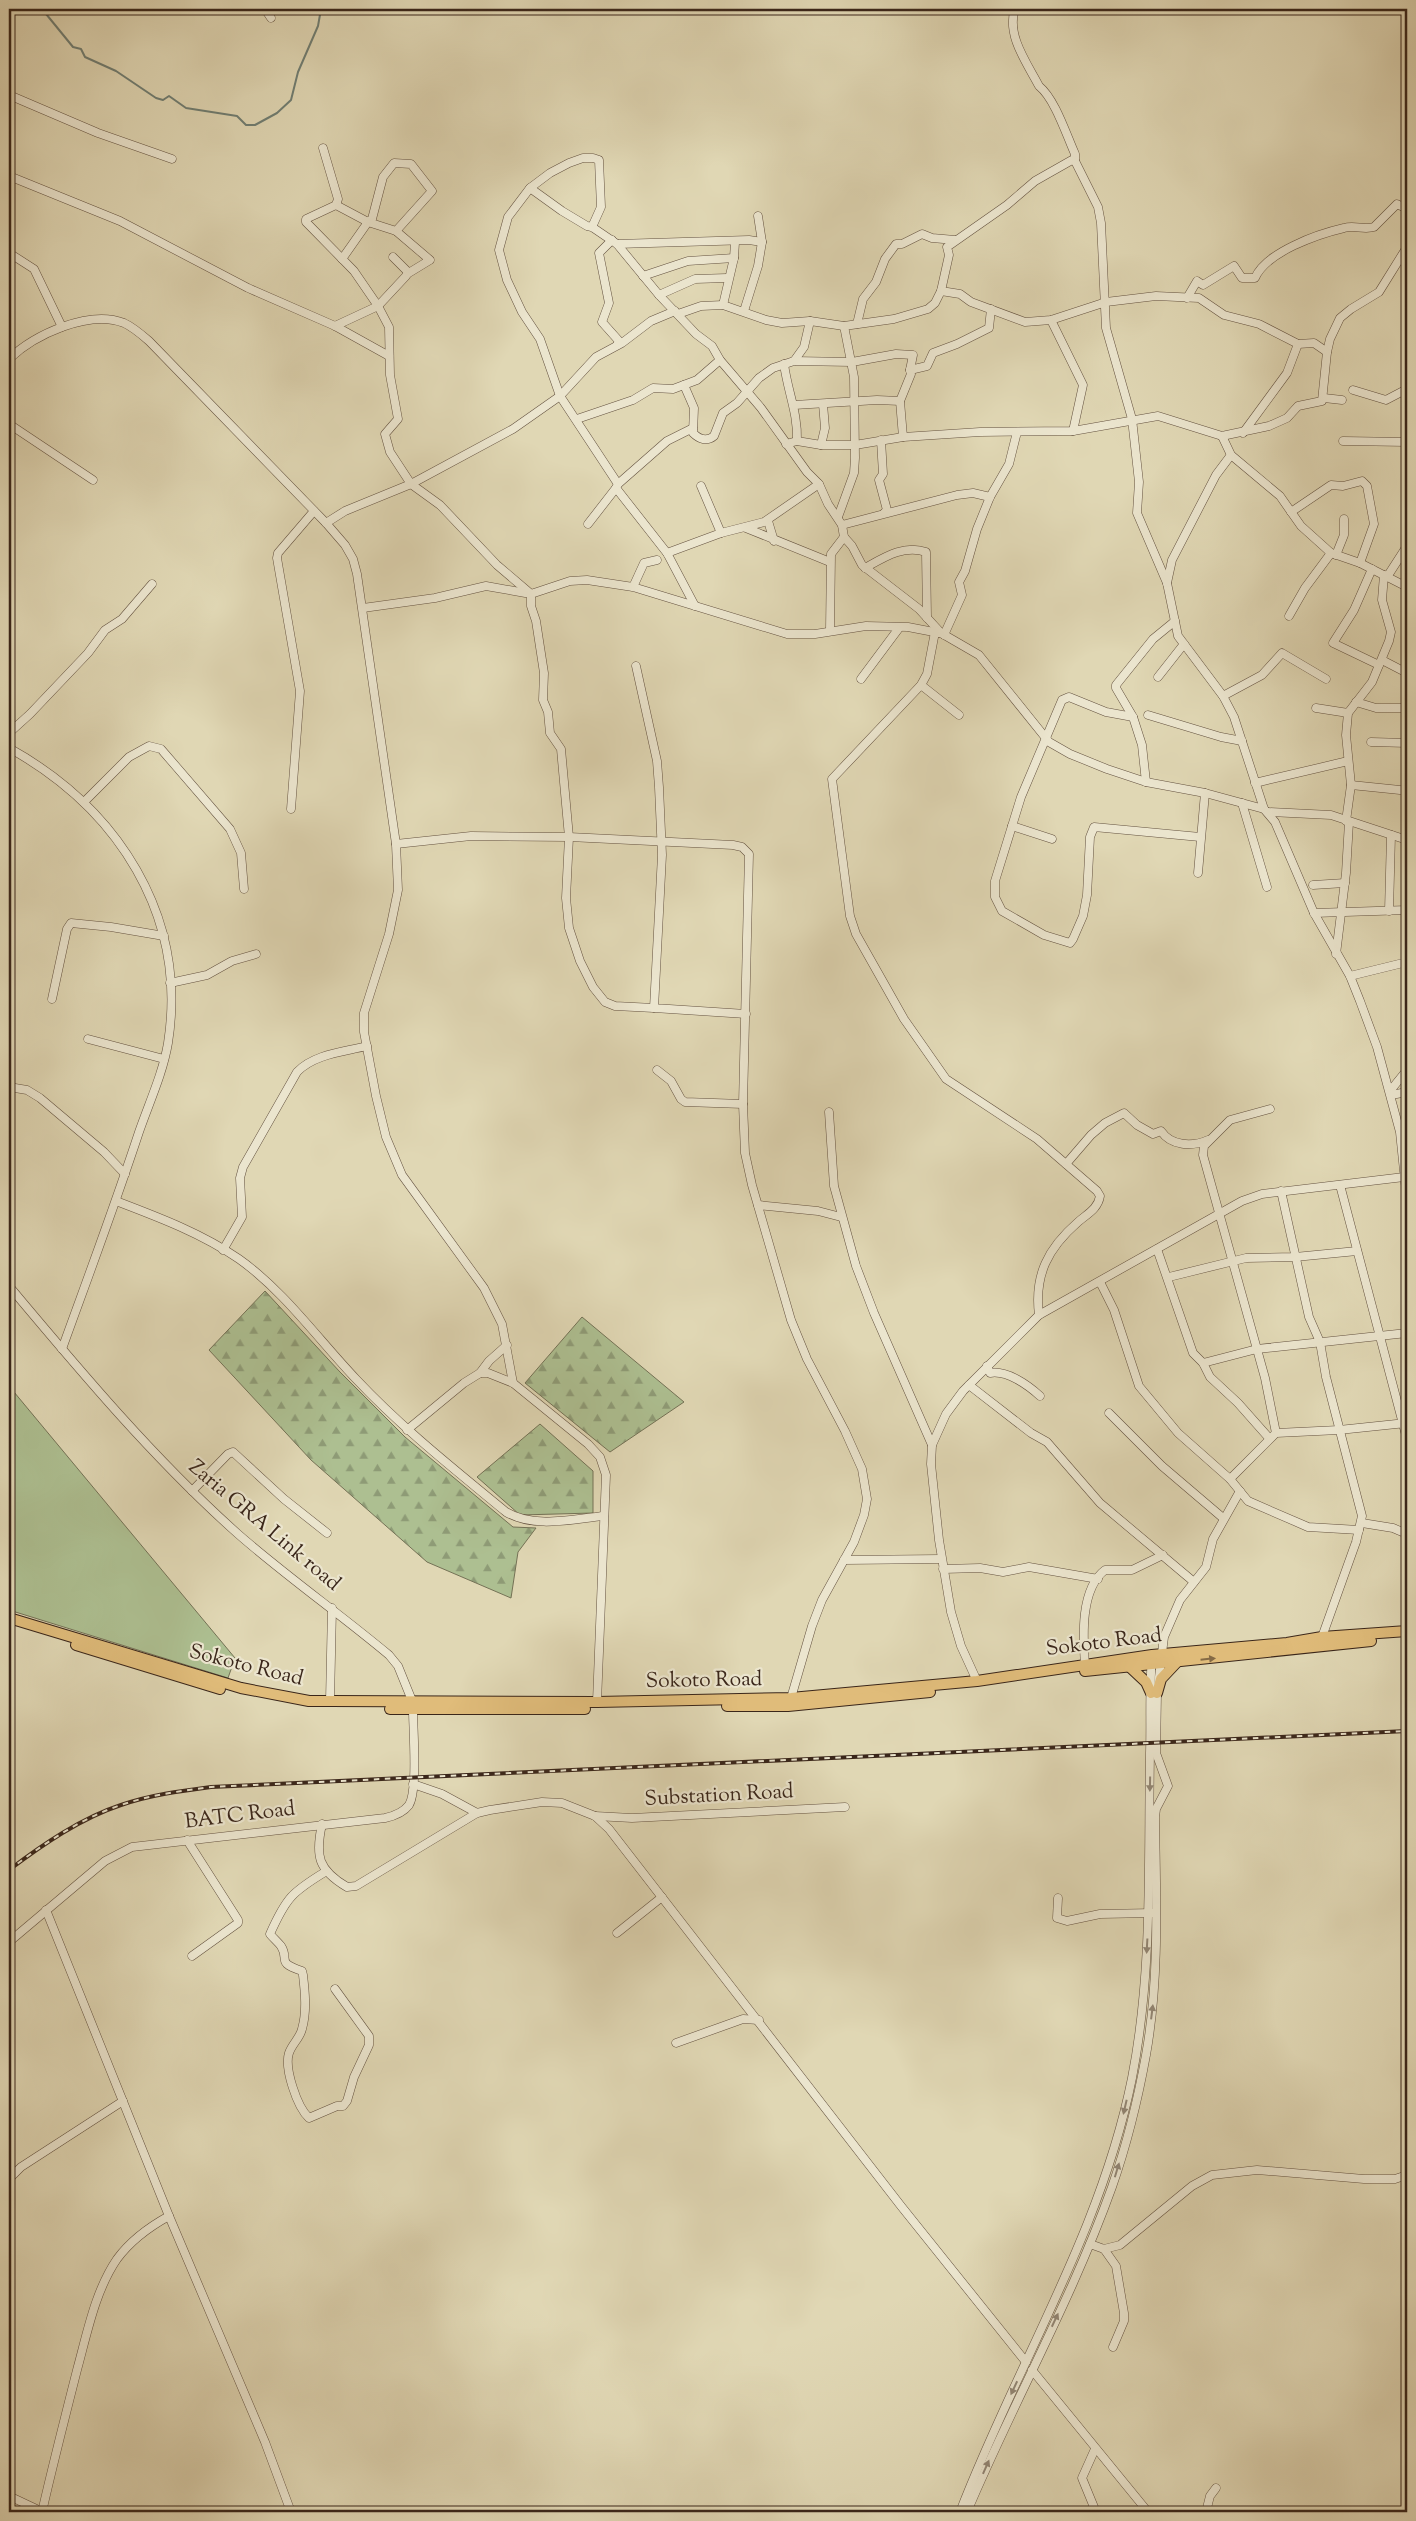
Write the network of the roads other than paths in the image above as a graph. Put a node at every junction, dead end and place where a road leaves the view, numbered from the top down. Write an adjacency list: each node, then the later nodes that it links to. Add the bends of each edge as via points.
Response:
1 (265, 9): 3 (street)
2 (1015, 9): 7 (street, via 1014,36 1039,86 1055,109 1075,154)
3 (271, 18)
4 (9, 96): 6 (street)
5 (323, 148): 10 (street, via 338,199)
6 (172, 159)
7 (1075, 161): 16 (street, via 1041,177 1007,205); 31 (street, via 1099,212)
8 (9, 176): 40 (street, via 120,221 248,288)
9 (530, 188): 14 (street); 14 (street, via 569,163 583,158 598,158 601,207); 57 (street, via 508,217 499,250 515,299 540,339)
10 (336, 205): 13 (street); 24 (street, via 315,213 306,222)
11 (1407, 209): 30 (street, via 1397,204 1374,227 1344,228 1283,250 1257,272 1255,278 1242,278 1234,266 1203,285 1197,281)
12 (758, 216): 19 (street)
13 (368, 222): 15 (street); 15 (street, via 372,219 387,170 394,164 411,164 432,191); 24 (street)
14 (592, 227): 17 (street)
15 (396, 231): 25 (street, via 430,260)
16 (954, 240): 28 (street, via 947,247 949,255); 39 (street, via 922,234 896,244 863,299)
17 (614, 242): 18 (street); 26 (street); 44 (street, via 599,254 610,303 602,322 619,341)
18 (735, 242): 19 (street); 23 (street)
19 (762, 242): 35 (street)
20 (1407, 247): 45 (street, via 1379,292 1340,318)
21 (9, 253): 42 (street, via 33,266)
22 (393, 257): 25 (street)
23 (734, 258): 26 (street, via 688,262); 27 (street)
24 (342, 259): 33 (street)
25 (408, 274): 33 (street)
26 (643, 276): 29 (street)
27 (727, 278): 29 (street, via 695,279); 32 (street)
28 (941, 291): 34 (street, via 960,294 971,302); 39 (street, via 928,309 894,319)
29 (659, 295): 36 (street)
30 (1187, 298): 31 (street, via 1156,296); 43 (street, via 1199,298 1224,315 1260,324)
31 (1106, 302): 37 (street); 65 (street, via 1106,328)
32 (723, 305): 35 (street); 36 (street)
33 (378, 306): 40 (street); 46 (street, via 389,327)
34 (994, 310): 37 (street, via 1025,322); 52 (street, via 989,328 939,349 931,354 927,366)
35 (744, 311): 38 (street, via 774,322)
36 (676, 312): 44 (street, via 651,321); 48 (street, via 712,346)
37 (1051, 320): 68 (street, via 1083,385)
38 (810, 321): 41 (street); 49 (street, via 804,347)
39 (857, 324): 41 (street)
40 (335, 326): 46 (street)
41 (844, 326): 50 (street)
42 (62, 327): 47 (street, via 28,343); 87 (street, via 102,319 130,326 149,341)
43 (1298, 344): 45 (street, via 1314,343); 70 (street, via 1287,373)
44 (617, 345): 57 (street, via 589,362)
45 (1326, 352): 58 (street)
46 (389, 356): 82 (street, via 398,419 385,434 390,452)
47 (9, 359)
48 (720, 360): 53 (street, via 700,378); 56 (street)
49 (794, 361): 50 (street); 51 (street)
50 (852, 362): 52 (street, via 896,354 913,355); 61 (street)
51 (784, 364): 56 (street, via 768,372); 63 (street)
52 (910, 370): 60 (street)
53 (684, 385): 64 (street, via 668,390 653,388 633,400); 67 (street, via 694,408)
54 (1353, 390): 55 (street, via 1386,400)
55 (1407, 390)
56 (746, 391): 67 (street, via 723,413 713,437 698,438); 77 (street)
57 (560, 396): 64 (street); 82 (street, via 513,430)
58 (1324, 398): 59 (street); 70 (street, via 1269,426)
59 (1342, 400)
60 (900, 401): 61 (street); 72 (street)
61 (855, 402): 62 (street); 79 (street)
62 (823, 404): 63 (street); 78 (street, via 825,428)
63 (794, 405): 73 (street, via 798,420)
64 (578, 419): 84 (street)
65 (1132, 419): 68 (street); 71 (street, via 1158,416); 109 (street, via 1139,482 1137,513)
66 (9, 424): 81 (street)
67 (693, 428): 84 (street, via 667,441)
68 (1073, 431): 69 (street)
69 (1017, 432): 72 (street); 86 (street, via 1009,464)
70 (1243, 433): 71 (street)
71 (1222, 436): 80 (street)
72 (903, 437): 74 (street)
73 (797, 440): 77 (street); 78 (street)
74 (881, 440): 79 (street); 88 (street, via 883,474 879,480 887,507)
75 (1343, 441): 76 (street)
76 (1407, 442)
77 (786, 444): 83 (street)
78 (820, 445): 79 (street)
79 (855, 445): 90 (street, via 854,473)
80 (1231, 455): 89 (street, via 1280,496); 109 (street, via 1216,475 1172,560)
81 (93, 480)
82 (411, 484): 93 (street, via 345,511); 113 (street, via 440,505 497,565)
83 (819, 484): 90 (street); 92 (street)
84 (617, 486): 94 (street); 101 (street)
85 (701, 486): 97 (street)
86 (990, 497): 88 (street, via 973,493 957,495); 121 (street, via 960,582 962,595)
87 (314, 511): 93 (street); 152 (street, via 277,558 300,690)
88 (884, 512): 95 (street)
89 (1291, 512): 102 (street, via 1301,526); 105 (street, via 1331,484 1344,486 1362,481 1367,486 1374,524)
90 (838, 516): 95 (street)
91 (1344, 519): 102 (street, via 1344,535)
92 (768, 521): 96 (street); 99 (street)
93 (326, 523): 115 (street, via 353,559)
94 (588, 524)
95 (842, 525): 98 (street)
96 (746, 528): 97 (street); 99 (street)
97 (721, 533): 101 (street)
98 (844, 537): 104 (street, via 834,547); 106 (street)
99 (774, 541): 104 (street)
100 (1407, 546): 108 (street)
101 (667, 553): 114 (street)
102 (1333, 554): 105 (street); 116 (street, via 1305,588)
103 (657, 560): 111 (street, via 644,563)
104 (830, 562): 120 (street)
105 (1360, 564): 107 (street)
106 (865, 568): 117 (street); 117 (street, via 892,552 926,552)
107 (1372, 569): 108 (street); 123 (street, via 1354,610 1333,643)
108 (1386, 576): 112 (street); 123 (street, via 1382,600 1391,632)
109 (1166, 583): 118 (street)
110 (152, 584): 138 (street, via 122,619 105,630 75,666)
111 (633, 587): 113 (street, via 579,580); 114 (street)
112 (1407, 587)
113 (531, 594): 115 (street, via 486,586 435,598); 157 (street, via 544,673 543,700 550,733 561,749)
114 (695, 606): 120 (street, via 787,634)
115 (363, 608): 162 (street)
116 (1289, 616)
117 (927, 618): 121 (street)
118 (1175, 621): 122 (street, via 1178,636); 137 (street, via 1153,639 1116,684)
119 (899, 628): 120 (street, via 866,626); 121 (street); 127 (street)
120 (830, 631)
121 (940, 634): 129 (street); 139 (street, via 979,655)
122 (1184, 644): 126 (street); 130 (street)
123 (1380, 662): 125 (street); 131 (street, via 1372,682)
124 (636, 666): 161 (street, via 656,761)
125 (1407, 673)
126 (1158, 677)
127 (862, 679)
128 (1326, 679): 130 (street, via 1282,653 1262,675)
129 (921, 684): 135 (street); 193 (street, via 832,778 852,925 904,1019 946,1079 1037,1139)
130 (1223, 696): 140 (street)
131 (1356, 702): 133 (street, via 1376,708); 134 (street)
132 (1316, 708): 134 (street)
133 (1407, 708)
134 (1348, 713): 144 (street)
135 (959, 715)
136 (1148, 715): 140 (street, via 1221,738)
137 (1133, 716): 139 (street, via 1106,712 1065,697); 145 (street, via 1142,745)
138 (9, 733)
139 (1044, 737): 145 (street, via 1070,754); 155 (street)
140 (1242, 741): 146 (street)
141 (1371, 742): 142 (street)
142 (1407, 743)
143 (9, 748): 150 (street, via 52,774)
144 (1348, 761): 146 (street); 147 (street)
145 (1146, 782): 149 (street)
146 (1255, 783): 153 (street)
147 (1351, 785): 148 (street); 154 (street)
148 (1400, 790)
149 (1205, 793): 151 (street); 158 (street)
150 (85, 801): 167 (street, via 129,757 143,748 154,746 161,749 230,829 241,853); 172 (street, via 122,848 147,889 161,919)
151 (1242, 803): 153 (street); 166 (street)
152 (291, 809)
153 (1266, 811): 154 (street, via 1312,813); 170 (street, via 1275,822)
154 (1348, 821): 156 (street); 164 (street)
155 (1012, 826): 158 (street, via 995,881 998,906 1044,935 1070,943 1083,916 1090,837 1094,828); 159 (street)
156 (1391, 835): 160 (street); 169 (street)
157 (569, 837): 161 (street); 162 (street, via 471,836); 179 (street, via 566,898 569,928 592,988 605,1002 615,1006)
158 (1200, 838): 163 (street)
159 (1052, 839)
160 (1407, 840)
161 (662, 842): 179 (street); 180 (street, via 742,846 749,854)
162 (396, 844): 182 (street, via 398,890 389,934 364,1013)
163 (1198, 873)
164 (1345, 883): 165 (street); 171 (street)
165 (1313, 885)
166 (1267, 887)
167 (244, 889)
168 (1407, 910): 169 (street)
169 (1389, 911): 171 (street)
170 (1314, 913): 171 (street); 174 (street)
171 (1340, 914): 174 (street)
172 (164, 936): 177 (street); 178 (street, via 70,923)
173 (256, 954): 177 (street, via 232,961 207,975)
174 (1336, 954): 176 (street)
175 (1407, 962): 176 (street)
176 (1350, 976): 188 (street, via 1377,1046)
177 (170, 983): 183 (street, via 170,1030)
178 (52, 999)
179 (654, 1008): 180 (street)
180 (746, 1014): 189 (street)
181 (88, 1039): 183 (street)
182 (367, 1046): 204 (street, via 328,1055 308,1063 297,1072 242,1167 242,1217); 215 (street, via 386,1137 395,1160 420,1201 484,1288 502,1324)
183 (164, 1059): 194 (street)
184 (658, 1070): 189 (street, via 685,1102)
185 (1407, 1070): 188 (street)
186 (9, 1087): 194 (street, via 27,1090 40,1098)
187 (1407, 1092): 188 (street)
188 (1390, 1093): 195 (street, via 1400,1132)
189 (743, 1104): 200 (street, via 745,1153)
190 (1270, 1109): 192 (street, via 1230,1120)
191 (829, 1112): 202 (street, via 834,1186)
192 (1210, 1140): 193 (street, via 1196,1144 1166,1139 1161,1131 1153,1134 1124,1114 1105,1123 1091,1135); 201 (street, via 1204,1146 1203,1155)
193 (1066, 1164): 211 (street, via 1097,1191 1099,1201 1050,1252 1040,1274 1036,1294)
194 (125, 1174): 199 (street)
195 (1404, 1176): 196 (street); 198 (street)
196 (1340, 1185): 197 (street); 205 (street)
197 (1281, 1191): 201 (street, via 1242,1201); 206 (street)
198 (1407, 1200)
199 (116, 1201): 204 (street, via 173,1223); 216 (street)
200 (758, 1205): 202 (street, via 818,1211); 242 (street, via 791,1320 807,1359 845,1431 865,1482 864,1515)
201 (1219, 1214): 203 (street); 207 (street)
202 (842, 1217): 231 (street, via 874,1313)
203 (1158, 1249): 208 (street); 209 (street)
204 (223, 1250): 226 (street, via 266,1281)
205 (1357, 1251): 206 (street); 213 (street)
206 (1295, 1257): 207 (street); 214 (street, via 1309,1317)
207 (1232, 1260): 208 (street); 217 (street)
208 (1169, 1277): 218 (street, via 1193,1352)
209 (1100, 1282): 211 (street); 232 (street, via 1114,1310 1139,1386 1178,1433)
210 (9, 1286): 216 (street, Zaria GRA Link road)
211 (1039, 1315): 219 (street)
212 (1407, 1333): 213 (street)
213 (1380, 1336): 214 (street); 225 (street)
214 (1320, 1342): 217 (street); 227 (street)
215 (506, 1345): 220 (street); 221 (street)
216 (62, 1349): 234 (street, Zaria GRA Link road)
217 (1257, 1349): 218 (street); 228 (street)
218 (1203, 1363): 229 (street, via 1210,1377)
219 (987, 1366): 222 (street); 223 (street, via 990,1374 996,1372 1019,1381)
220 (480, 1373): 221 (street, via 496,1375); 226 (street)
221 (513, 1383): 235 (street, via 600,1457 606,1475)
222 (969, 1385): 231 (street, via 946,1414); 240 (street, via 1047,1442 1100,1503)
223 (1040, 1396)
224 (1110, 1413): 236 (street, via 1162,1466)
225 (1405, 1423): 227 (street); 230 (street)
226 (407, 1430): 235 (street, via 518,1519 532,1522)
227 (1339, 1430): 228 (street); 237 (street)
228 (1276, 1433): 229 (street)
229 (1269, 1438): 232 (street)
230 (1407, 1439)
231 (932, 1445): 241 (street)
232 (1230, 1479): 233 (street)
233 (1240, 1490): 236 (street); 237 (street, via 1248,1501 1308,1527)
234 (192, 1491): 238 (street, via 233,1452); 246 (street, Zaria GRA Link road, via 239,1534)
235 (604, 1516): 260 (street)
236 (1223, 1518): 245 (street, via 1213,1539 1209,1561)
237 (1360, 1526): 239 (street, via 1392,1528); 250 (street)
238 (327, 1533)
239 (1407, 1534)
240 (1163, 1555): 244 (street, via 1132,1570 1105,1570); 245 (street)
241 (941, 1559): 242 (street); 243 (street)
242 (844, 1560): 258 (street, via 812,1626)
243 (942, 1569): 244 (street, via 980,1568 1003,1572 1029,1567); 256 (street, via 961,1646)
244 (1098, 1579): 254 (street, via 1090,1593)
245 (1194, 1582): 252 (street, via 1171,1618)
246 (332, 1608): 259 (street); 262 (street, Zaria GRA Link road, via 389,1655 398,1666)
247 (9, 1618): 259 (main road, Sokoto Road, via 241,1688 309,1701)
248 (9, 1624): 262 (main road, Sokoto Road, via 148,1669 273,1701 307,1706)
249 (1407, 1631): 250 (main road, Sokoto Road)
250 (1322, 1637): 252 (main road, Sokoto Road)
251 (1407, 1637): 253 (main road, one-way to 251)
252 (1156, 1660): 253 (main road); 254 (main road, Sokoto Road); 255 (main road, Sokoto Road); 257 (street)
253 (1177, 1662): 257 (main road, via 1161,1679)
254 (1085, 1665): 256 (main road, Sokoto Road)
255 (1130, 1667): 257 (main road); 261 (main road, Sokoto Road, via 788,1706)
256 (976, 1681): 258 (main road, Sokoto Road)
257 (1154, 1693): 273 (street, one-way to 273); 273 (street, via 1156,1753 1168,1786 1155,1817)
258 (791, 1698): 260 (main road, Sokoto Road)
259 (330, 1701): 262 (main road, Sokoto Road)
260 (597, 1702): 261 (main road, Sokoto Road)
261 (504, 1705): 262 (main road, Sokoto Road)
262 (413, 1706): 263 (street, BATC Road)
263 (413, 1784): 265 (street, via 442,1794); 267 (street, BATC Road, via 411,1800 398,1814)
264 (845, 1807): 266 (street, Substation Road, via 632,1818)
265 (477, 1813): 266 (street, via 542,1802 562,1803); 269 (street, via 356,1886 346,1887)
266 (595, 1816): 270 (street, via 609,1829)
267 (322, 1824): 268 (street, BATC Road); 269 (street, via 317,1846)
268 (187, 1840): 272 (street, BATC Road, via 123,1850); 276 (street, via 238,1920 230,1931)
269 (325, 1872): 277 (street, via 295,1891 279,1913 270,1934 282,1947 284,1961 302,1971 303,1975 306,1999 303,2026 289,2053 288,2066 300,2103 309,2118 342,2106 347,2100 369,2045 369,2036)
270 (662, 1898): 274 (street); 278 (street)
271 (1058, 1898): 273 (street, via 1057,1918 1062,1921 1100,1914)
272 (46, 1910): 275 (street, BATC Road); 282 (street)
273 (1153, 1913): 286 (street, one-way to 273, via 1125,2145 1146,2053 1154,1983); 288 (street, one-way to 288, via 1132,2078 1109,2169)
274 (617, 1933)
275 (9, 1942)
276 (192, 1956)
277 (335, 1989)
278 (746, 2005): 279 (street); 280 (street)
279 (743, 2019): 280 (street); 281 (street)
280 (758, 2020): 290 (street)
281 (676, 2043)
282 (123, 2101): 284 (street); 285 (street)
283 (1407, 2175): 287 (street, via 1395,2179 1364,2179 1257,2170 1212,2175 1192,2186 1120,2244)
284 (9, 2179)
285 (169, 2216): 295 (street, via 132,2242 107,2277 88,2327); 296 (street, via 265,2442)
286 (1090, 2244): 287 (street); 288 (street)
287 (1104, 2249): 289 (street, via 1116,2266 1124,2313)
288 (1073, 2270): 290 (street); 291 (street, one-way to 288)
289 (1113, 2347)
290 (1026, 2362): 297 (street, one-way to 297)
291 (1032, 2370): 292 (street); 298 (street, one-way to 291)
292 (1095, 2448): 299 (street, via 1082,2478); 300 (street)
293 (1216, 2488): 301 (street)
294 (9, 2496): 295 (street)
295 (38, 2511)
296 (291, 2512)
297 (960, 2512)
298 (968, 2512)
299 (1096, 2512)
300 (1148, 2512)
301 (1206, 2512)

